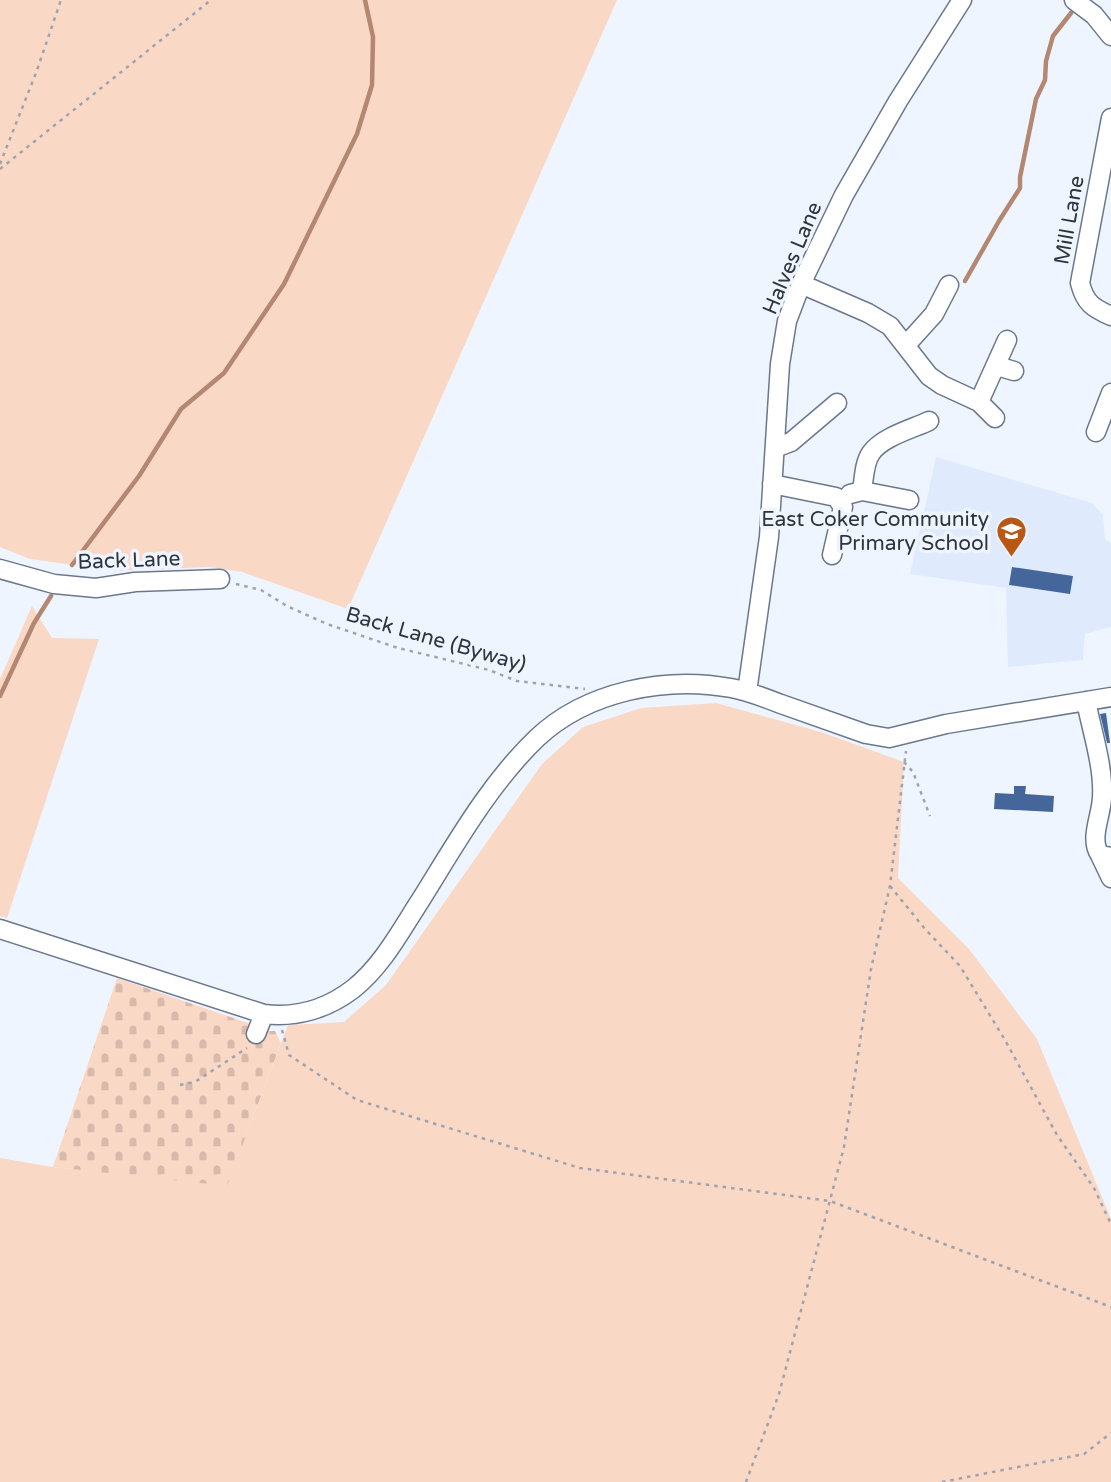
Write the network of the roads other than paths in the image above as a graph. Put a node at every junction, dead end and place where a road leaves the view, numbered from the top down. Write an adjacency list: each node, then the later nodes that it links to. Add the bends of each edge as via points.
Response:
1 (962, 0): 5 (street, Halves Lane, via 844,195)
2 (1074, 0): 3 (street)
3 (1111, 36)
4 (1111, 118): 7 (street, Mill Lane, via 1080,283 1092,308)
5 (801, 284): 9 (street, via 868,313 890,326); 16 (street, Halves Lane, via 787,321 780,364)
6 (949, 285): 9 (street, via 944,312)
7 (1111, 316)
8 (1007, 340): 11 (street, via 1005,368)
9 (906, 345): 11 (street, via 929,376)
10 (1111, 393): 15 (street)
11 (979, 402): 13 (street)
12 (837, 403): 16 (street, via 791,442)
13 (995, 418)
14 (929, 421): 18 (street, via 871,452)
15 (1095, 432)
16 (775, 448): 17 (street, Halves Lane)
17 (772, 484): 19 (street); 24 (street, Halves Lane)
18 (862, 491): 19 (street); 20 (street)
19 (836, 497): 21 (street, via 843,507)
20 (909, 500)
21 (832, 555)
22 (0, 569): 23 (street, Back Lane, via 54,584 96,588)
23 (220, 579)
24 (747, 692): 26 (street, via 888,738); 30 (street, via 670,685 639,689 608,696 558,722 494,788 381,960 365,977 325,1006)
25 (1111, 697): 26 (street)
26 (1086, 701): 27 (street, via 1103,789 1094,841)
27 (1105, 856): 28 (street)
28 (1111, 878)
29 (0, 929): 30 (street)
30 (272, 1015): 31 (street)
31 (256, 1034)

